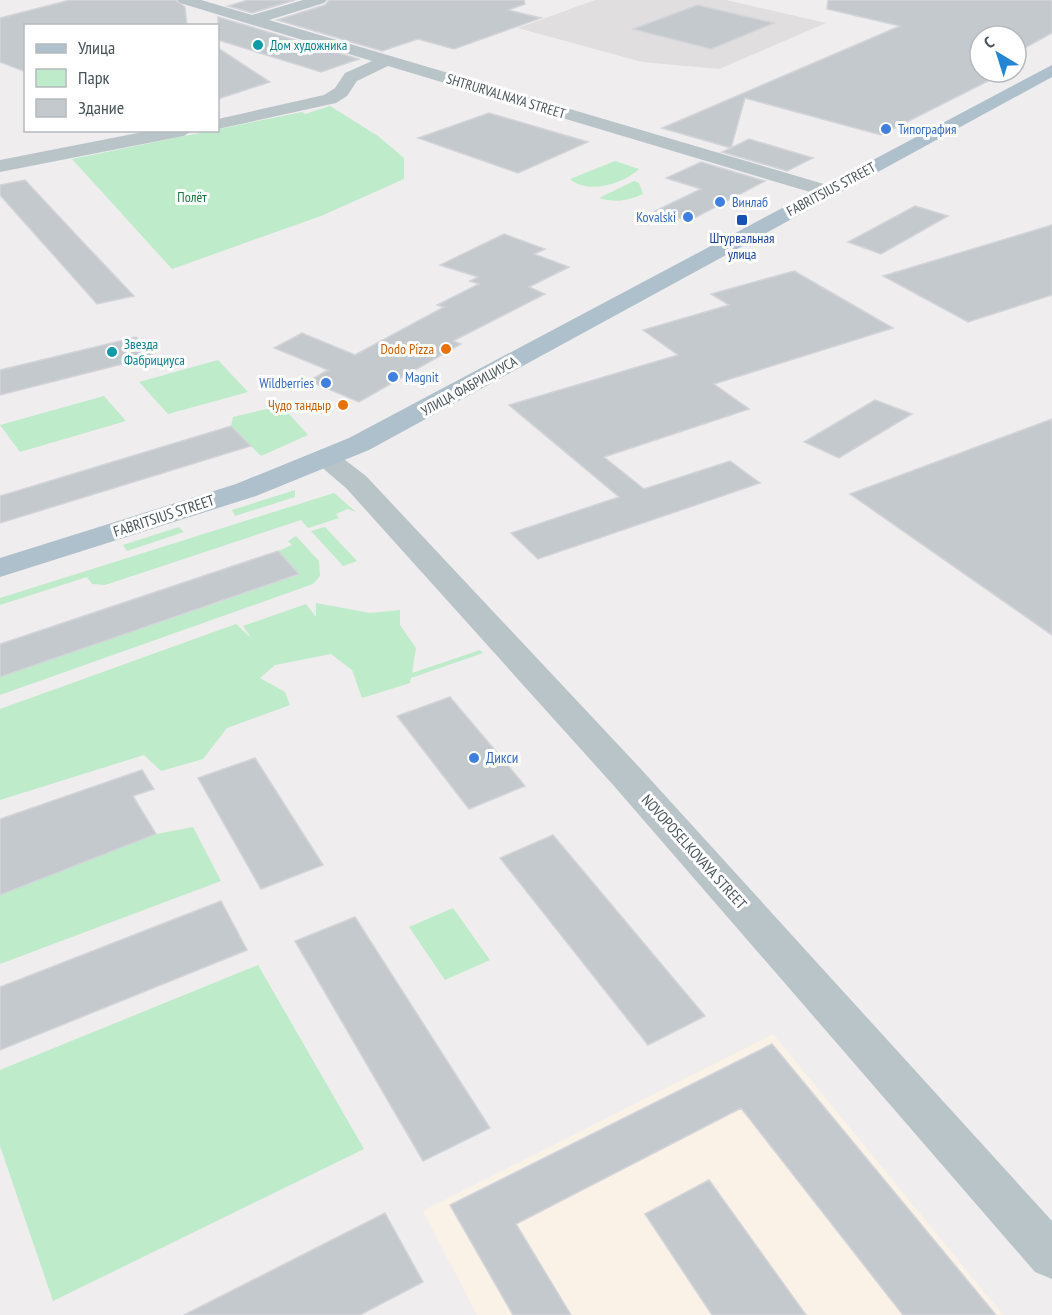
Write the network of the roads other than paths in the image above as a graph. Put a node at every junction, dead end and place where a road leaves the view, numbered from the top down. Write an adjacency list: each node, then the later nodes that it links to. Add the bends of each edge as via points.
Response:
1 (185, 0): 3 (street, SHTRURVALNAYA STREET)
2 (319, 0): 3 (street)
3 (252, 20): 4 (street, SHTRURVALNAYA STREET)
4 (387, 60): 6 (street, via 351,76 341,92 330,99); 9 (street, SHTRURVALNAYA STREET)
5 (1052, 69): 9 (main road, FABRITSIUS STREET)
6 (219, 124)
7 (174, 132): 8 (street)
8 (0, 166)
9 (827, 191): 10 (main road, УЛИЦА ФАБРИЦИУСА, via 436,404)
10 (326, 459): 11 (main road, FABRITSIUS STREET, via 201,505); 12 (street, NOVOPOSELKOVAYA STREET, via 356,482 514,652)
11 (0, 568)
12 (1052, 1256)

